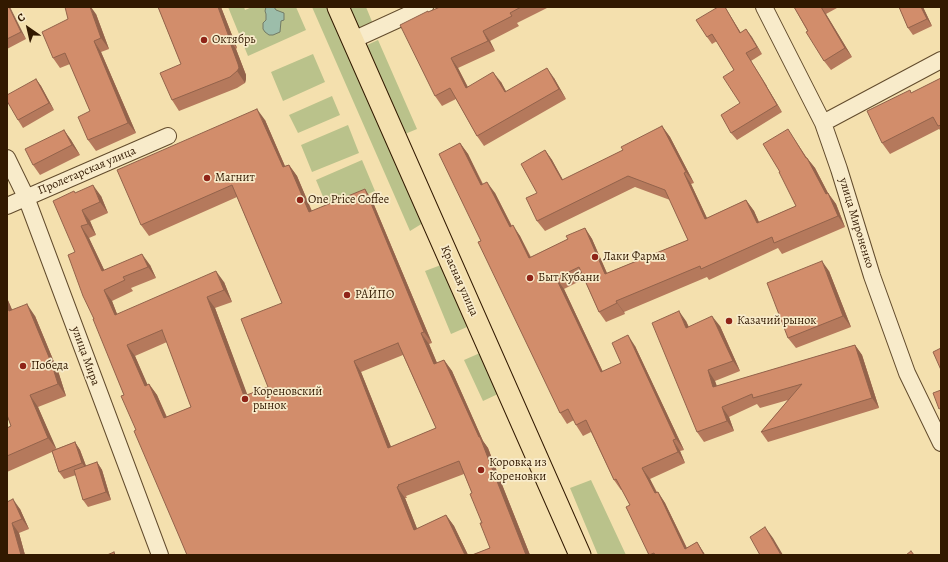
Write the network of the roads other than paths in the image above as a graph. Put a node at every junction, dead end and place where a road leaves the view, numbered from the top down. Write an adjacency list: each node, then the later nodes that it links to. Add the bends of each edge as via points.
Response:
1 (338, 7): 4 (main road, Красная улица)
2 (425, 7): 4 (street)
3 (764, 7): 6 (street, улица Мироненко)
4 (353, 40): 13 (main road, Красная улица)
5 (941, 60): 6 (street)
6 (822, 123): 11 (street, улица Мироненко, via 907,373)
7 (168, 136): 9 (street, Пролетарская улица)
8 (7, 158): 9 (street, улица Мира)
9 (26, 197): 10 (street, Пролетарская улица); 12 (street, улица Мира)
10 (7, 206)
11 (941, 443)
12 (160, 555)
13 (580, 555)

